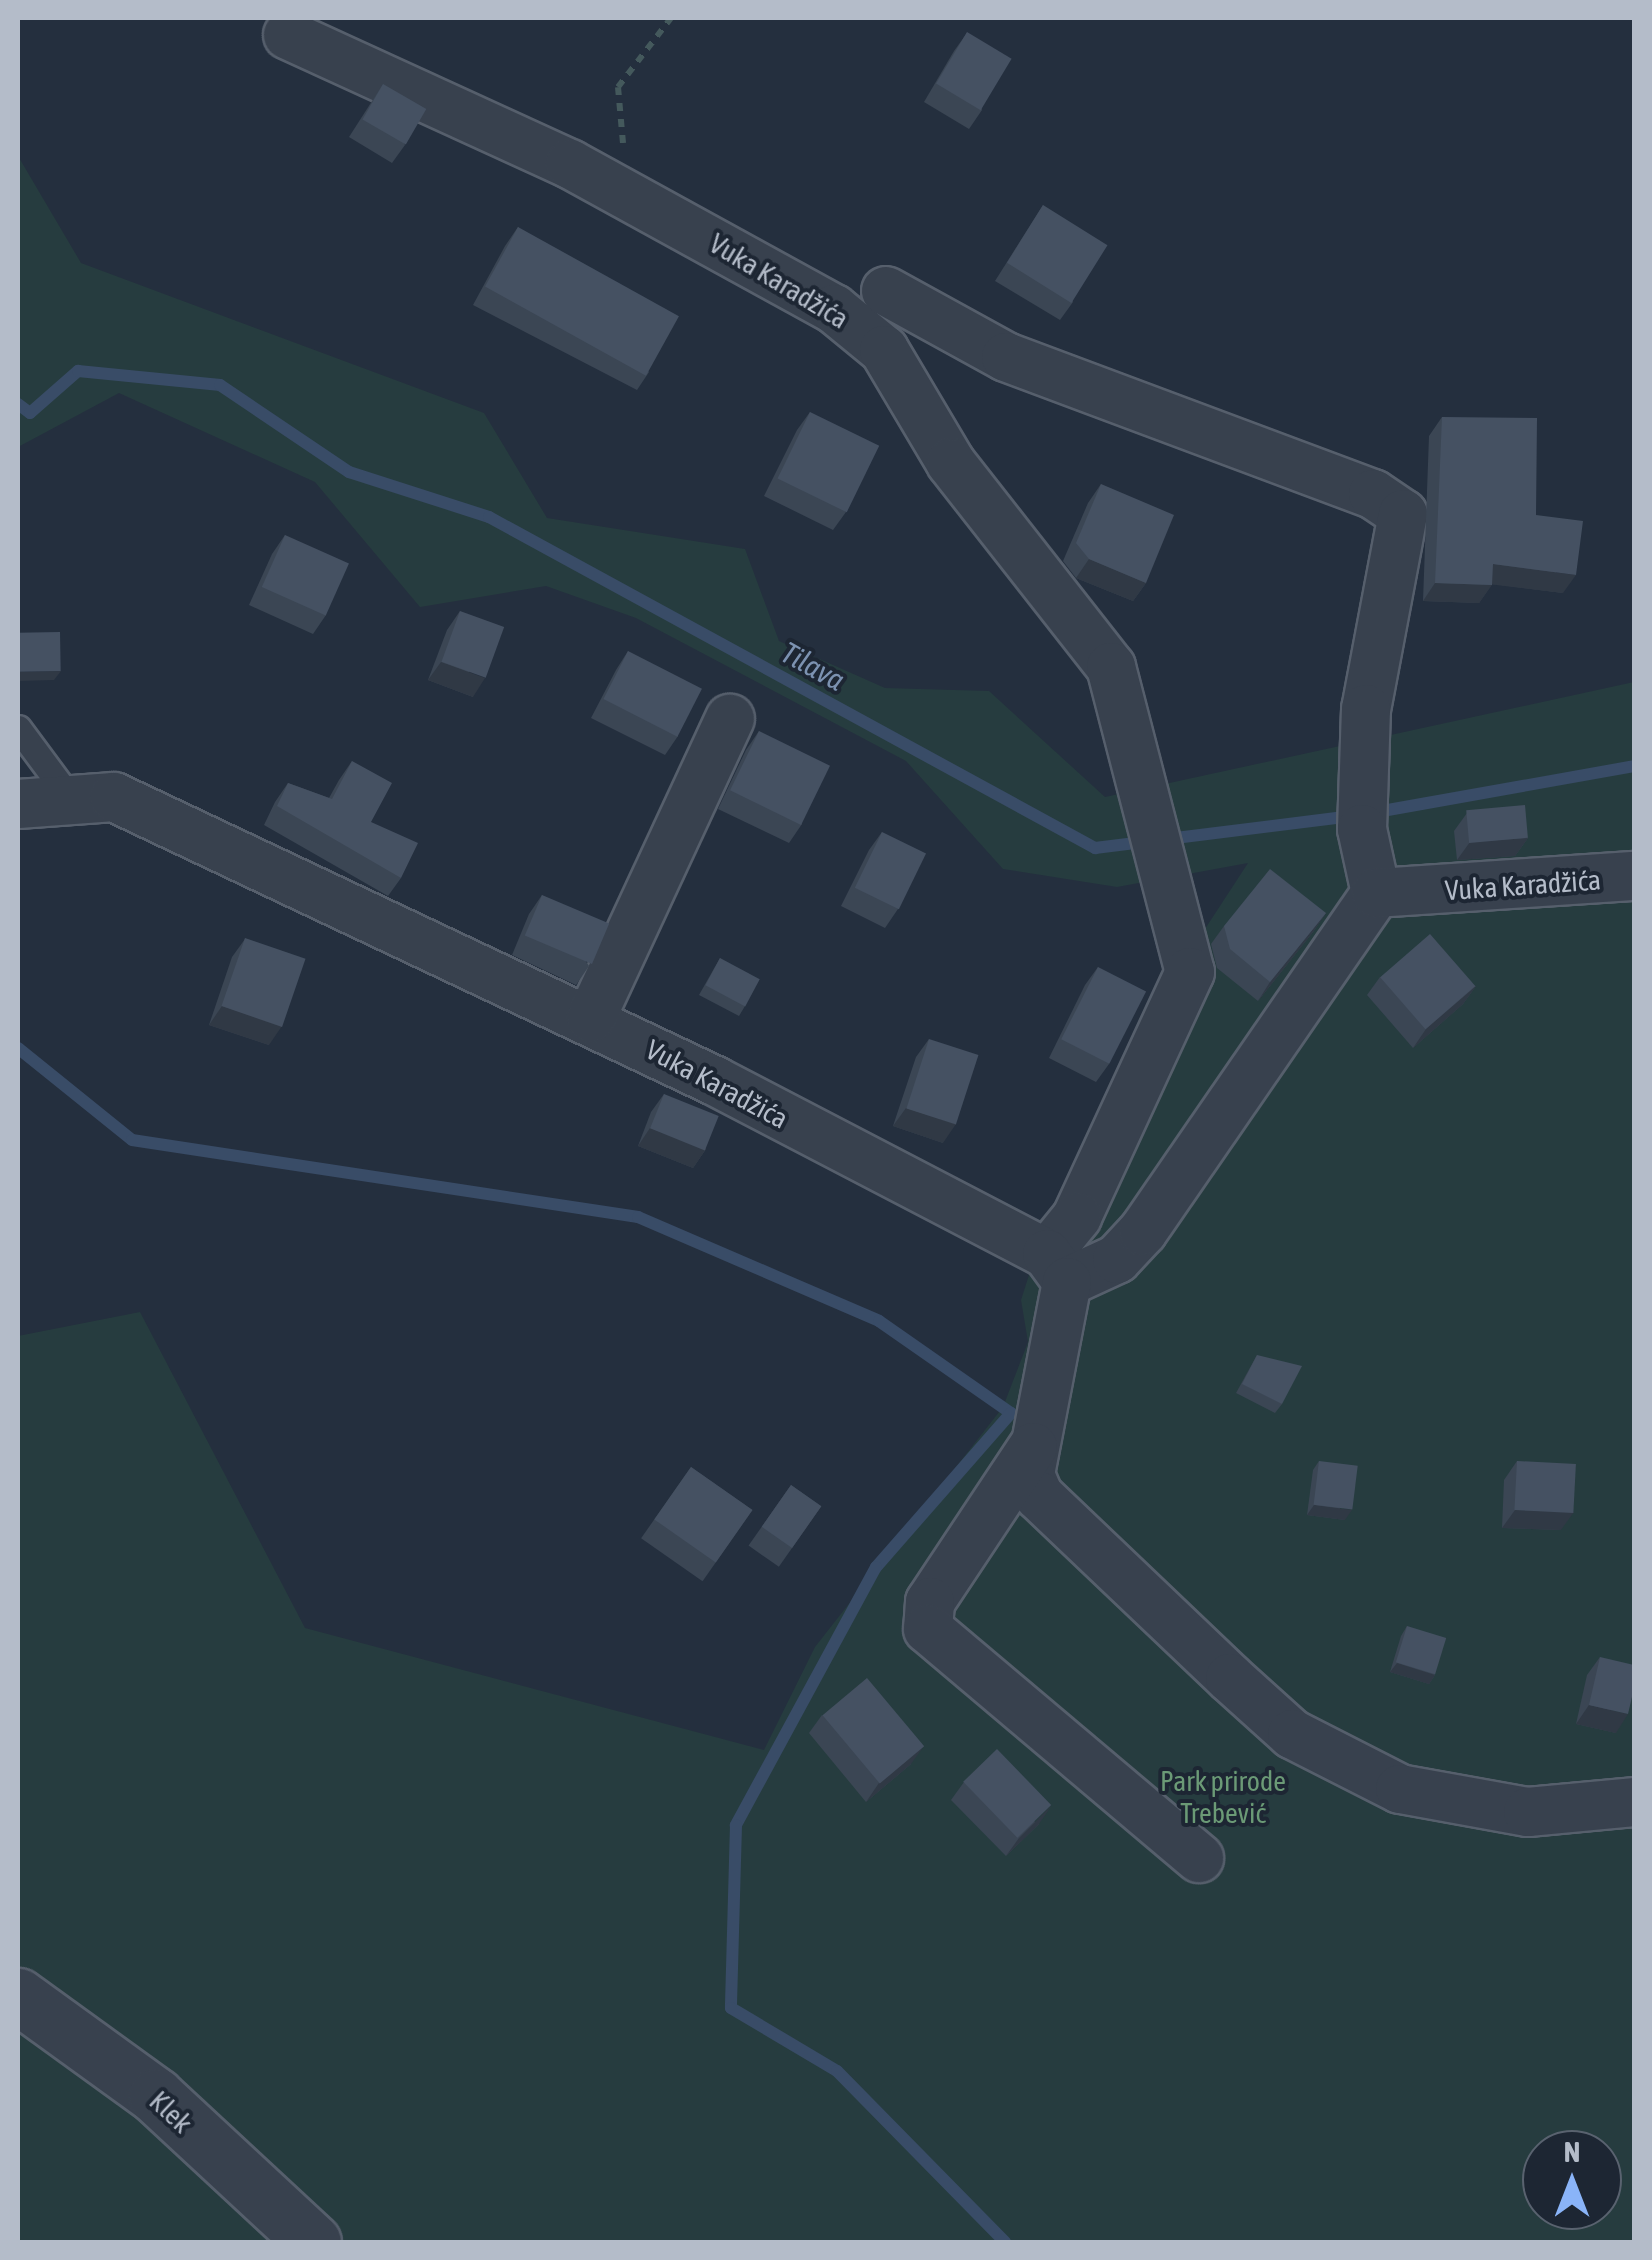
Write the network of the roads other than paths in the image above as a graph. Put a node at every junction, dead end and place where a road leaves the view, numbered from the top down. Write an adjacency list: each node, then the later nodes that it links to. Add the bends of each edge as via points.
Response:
1 (288, 34): 10 (street, Vuka Karadžića, via 657,210 819,300 884,350 952,463 1111,667 1190,972)
2 (886, 291): 8 (street, Vuka Karadžića, via 1006,357 1373,494 1404,514 1366,709 1362,808)
3 (730, 719): 9 (street)
4 (18, 728): 5 (lane)
5 (67, 794): 6 (street, Vuka Karadžića); 9 (street, Vuka Karadžića, via 114,797)
6 (18, 804)
7 (1634, 876): 8 (street, Vuka Karadžića)
8 (1376, 893): 10 (street, via 1143,1231 1118,1258)
9 (590, 1018): 10 (street, Vuka Karadžića)
10 (1057, 1268): 11 (street)
11 (1033, 1446): 12 (street, via 1039,1496 1292,1734 1400,1789 1470,1808); 13 (street, via 930,1602 928,1629)
12 (1634, 1802)
13 (1199, 1858)
14 (18, 1996): 15 (street, Klek, via 156,2096)
15 (313, 2242)

